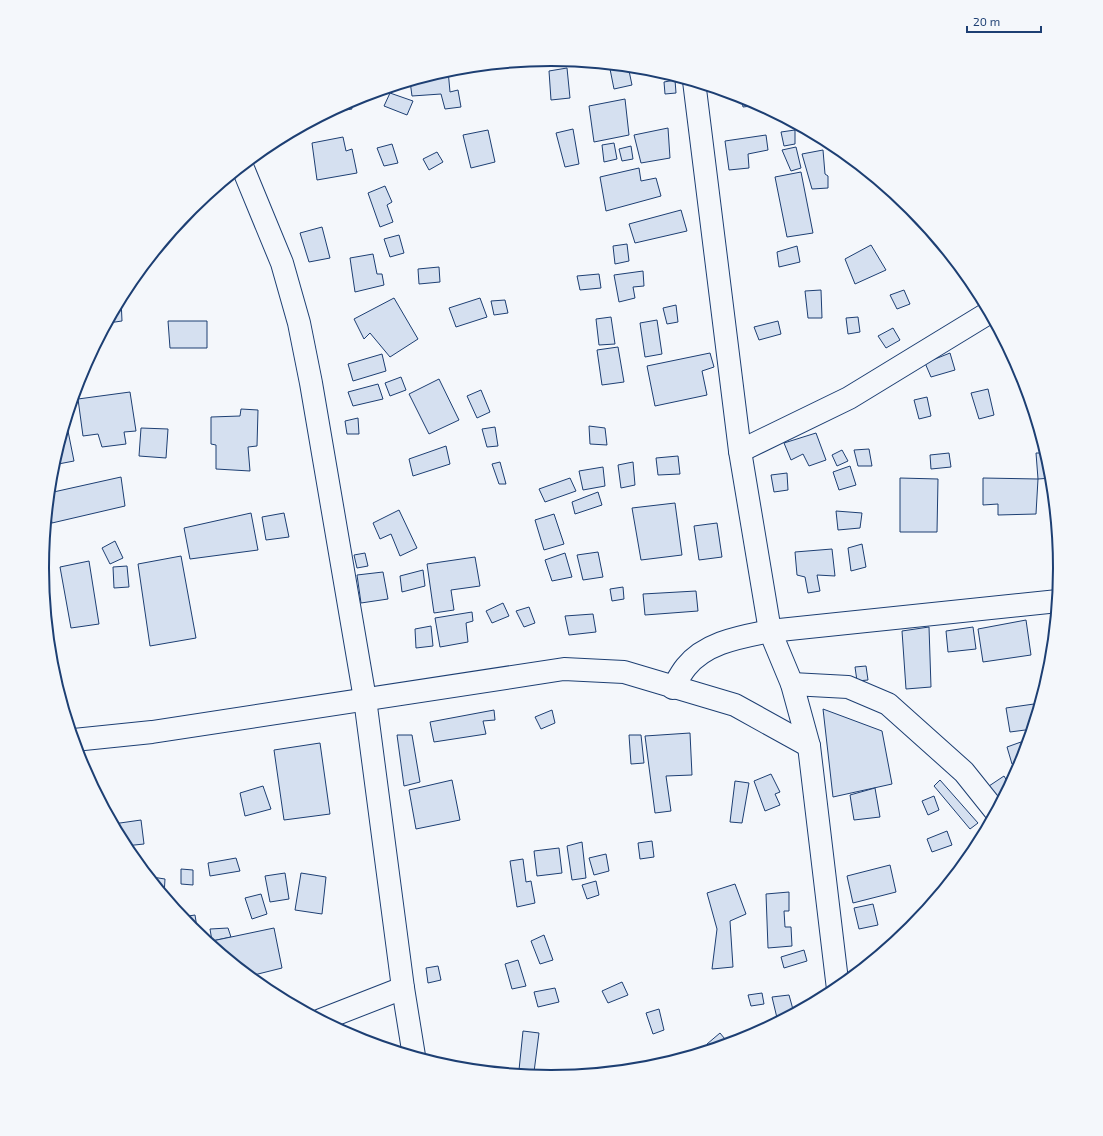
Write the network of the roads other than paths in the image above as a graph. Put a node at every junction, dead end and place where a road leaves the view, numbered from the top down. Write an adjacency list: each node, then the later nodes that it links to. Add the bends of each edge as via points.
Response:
1 (695, 87): 4 (street)
2 (244, 171): 9 (street, via 282,263 299,323)
3 (986, 315): 4 (street, via 849,398)
4 (740, 451): 6 (street)
5 (1053, 602): 6 (street)
6 (770, 631): 7 (street); 8 (street, via 713,646 686,666)
7 (792, 684): 11 (street); 12 (street, via 848,687 888,704 964,772)
8 (673, 688): 9 (street, via 624,672 564,669); 11 (street, via 734,705)
9 (365, 699): 10 (street, via 152,732); 14 (street)
10 (79, 739)
11 (808, 746): 13 (street)
12 (993, 808)
13 (837, 982)
14 (403, 988): 15 (street); 16 (street)
15 (327, 1018)
16 (413, 1051)

